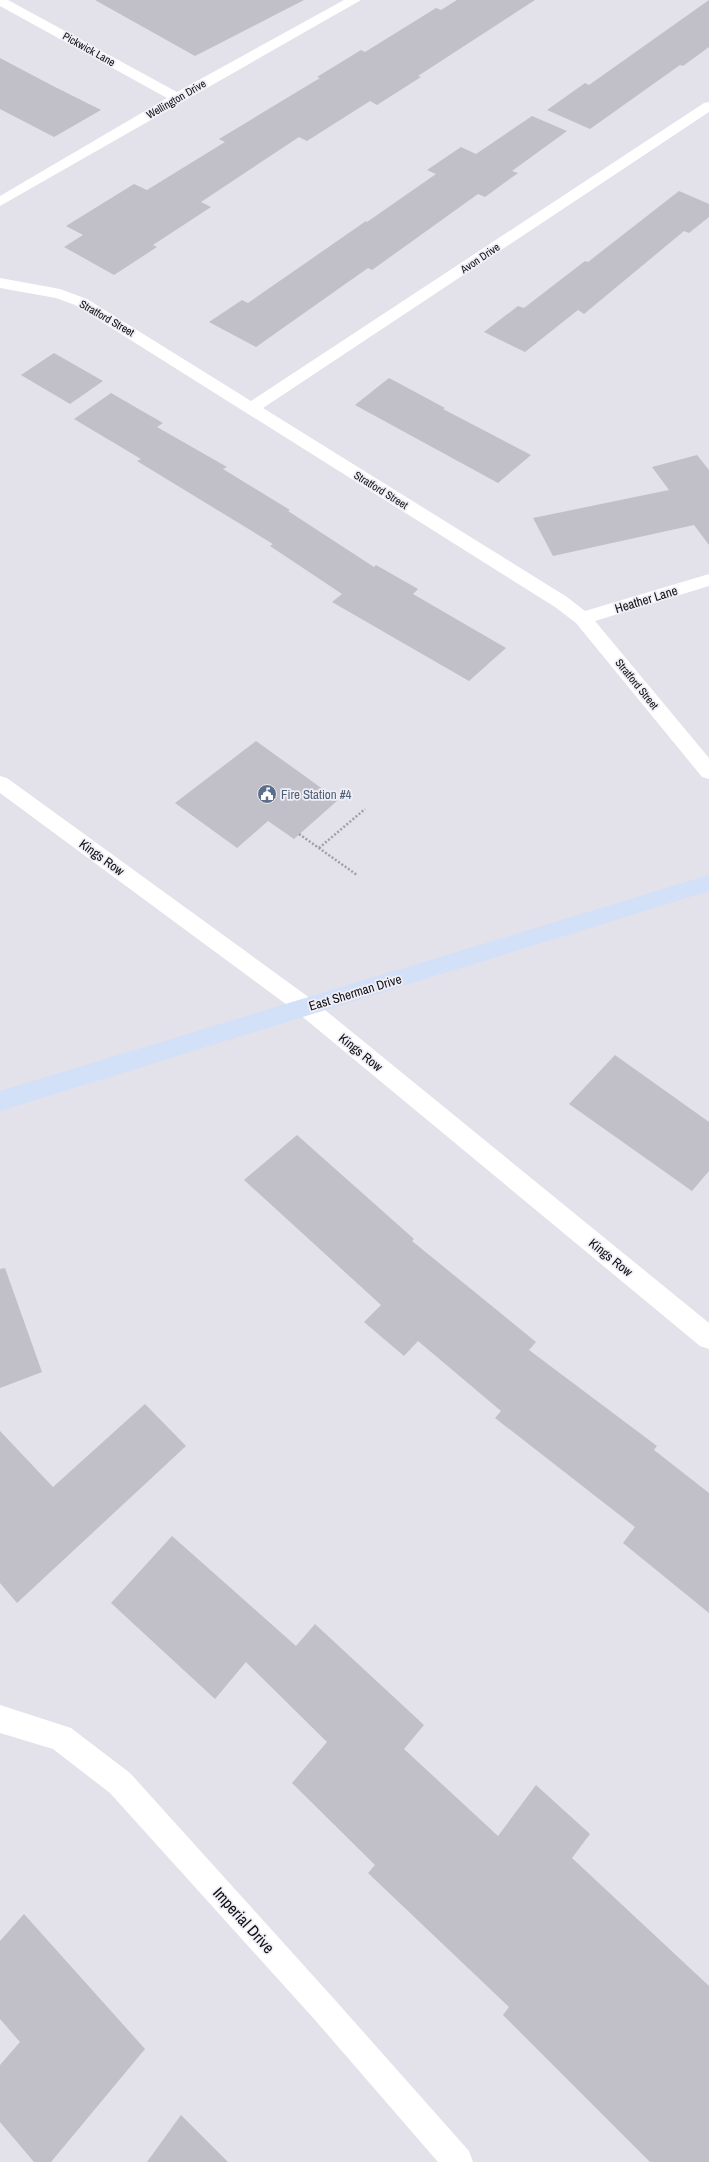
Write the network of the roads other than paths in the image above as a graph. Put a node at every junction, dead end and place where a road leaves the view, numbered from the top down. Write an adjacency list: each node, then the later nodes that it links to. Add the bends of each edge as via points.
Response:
1 (0, 0): 3 (street, Pickwick Lane)
2 (354, 0): 3 (street, Wellington Drive)
3 (177, 98): 5 (street, Wellington Drive)
4 (709, 106): 7 (street, Avon Drive)
5 (0, 202)
6 (0, 283): 7 (street, Stratford Street, via 60,294 81,302)
7 (252, 409): 9 (street, Stratford Street, via 562,602)
8 (709, 580): 9 (street, Heather Lane)
9 (582, 618): 10 (street, Stratford Street)
10 (709, 772)
11 (0, 783): 13 (street, Kings Row)
12 (709, 883): 13 (main road, East Sherman Drive)
13 (306, 1007): 14 (main road, East Sherman Drive); 15 (street, Kings Row)
14 (0, 1101)
15 (709, 1338)
16 (0, 1719): 17 (street, Imperial Drive, via 61,1738 120,1782 326,2010)
17 (458, 2162)

